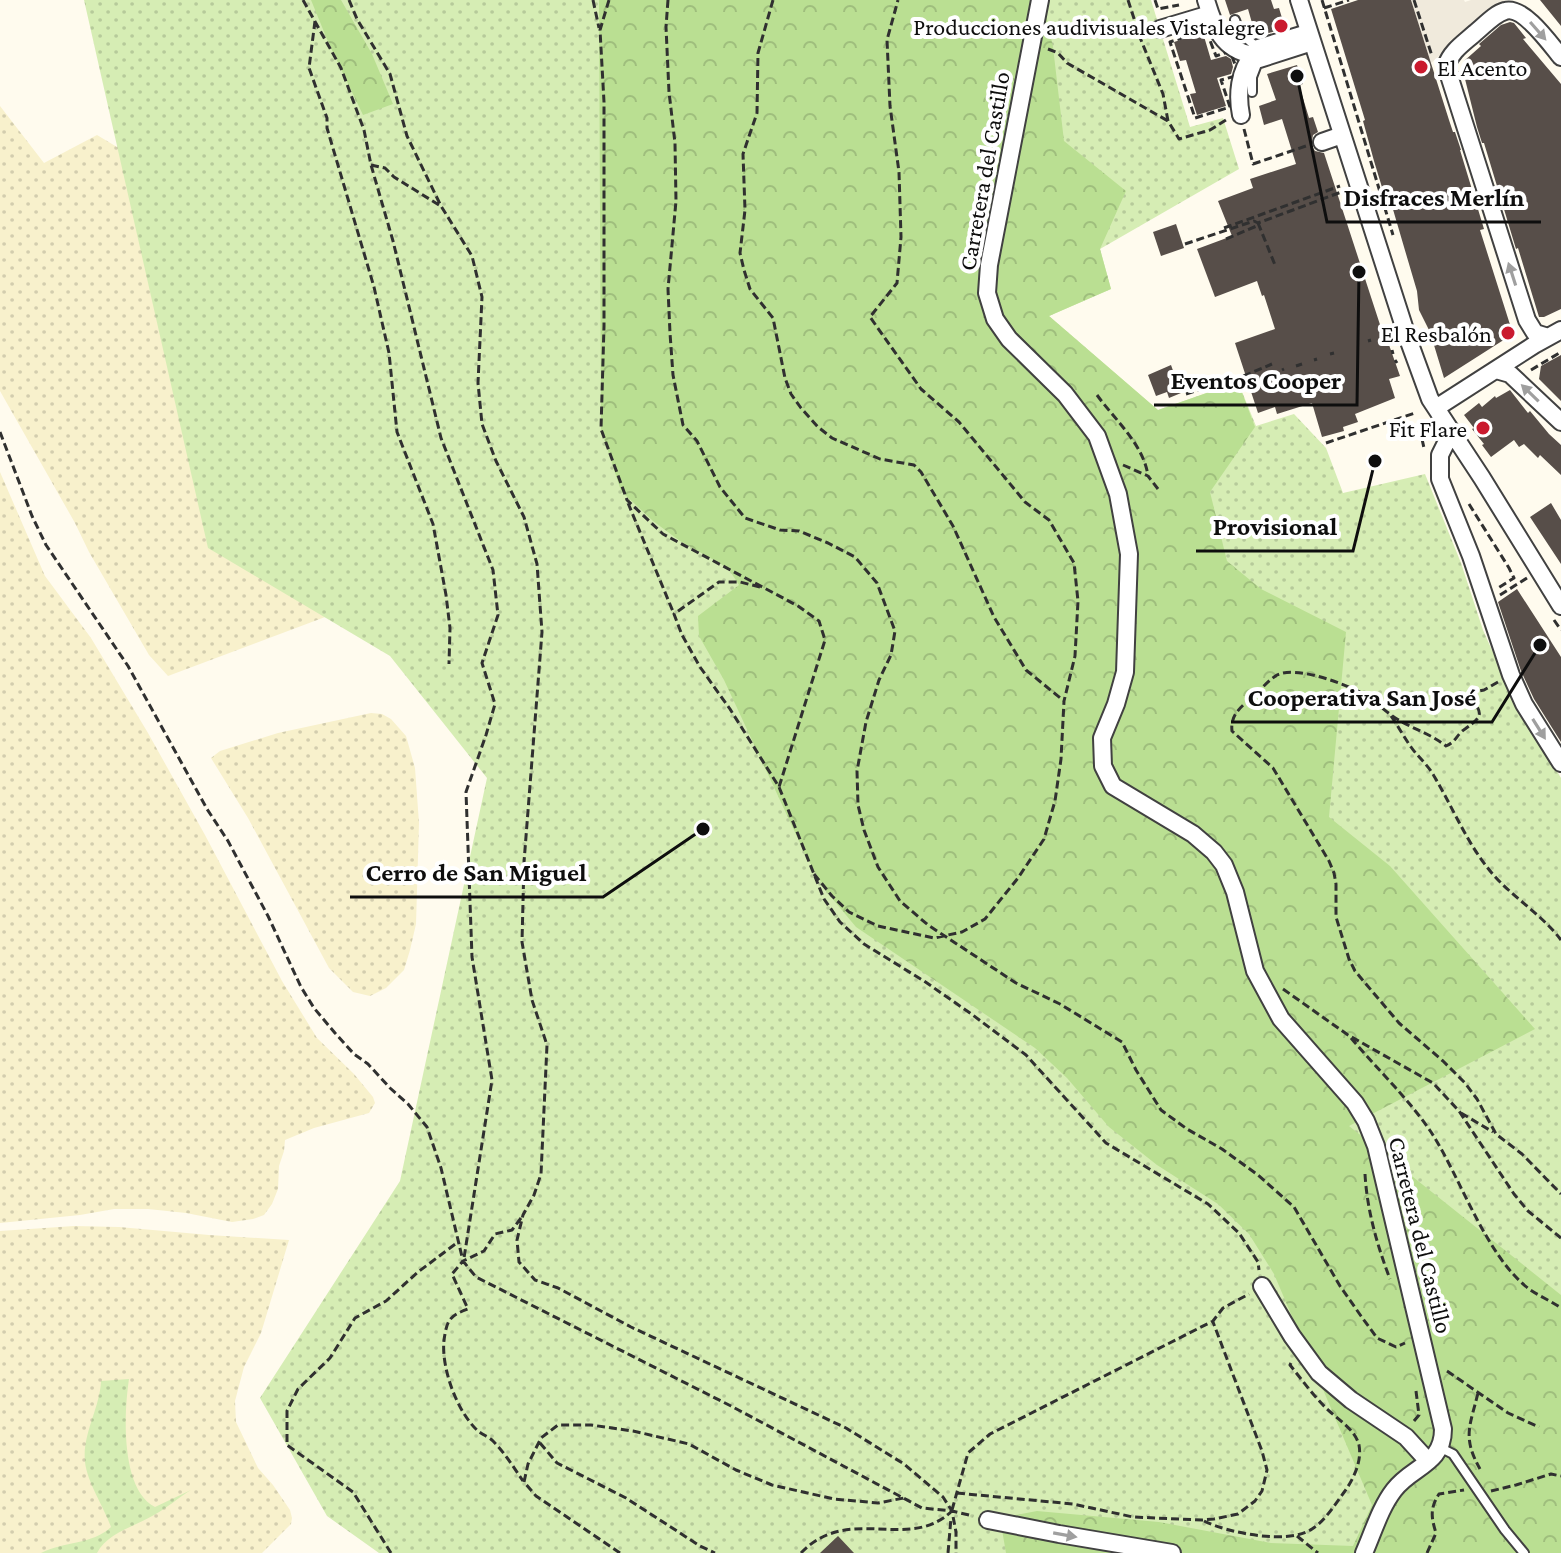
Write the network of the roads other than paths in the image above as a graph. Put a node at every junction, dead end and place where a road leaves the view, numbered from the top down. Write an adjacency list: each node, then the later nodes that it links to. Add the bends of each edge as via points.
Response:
1 (1040, 0): 22 (street, Carretera del Castillo, via 987,293 995,319 1009,339 1065,394 1097,436 1118,494 1129,554 1125,672 1102,738 1103,766 1113,786 1193,834 1224,865 1255,971 1281,1019 1366,1121 1428,1363 1443,1429)
2 (1308, 3): 6 (street)
3 (1208, 7): 5 (street); 7 (street, via 1216,29 1231,47)
4 (1235, 20): 6 (lane, via 1254,45)
5 (1165, 35)
6 (1310, 37): 7 (street); 9 (lane, via 1257,64); 11 (street)
7 (1253, 55): 10 (street, via 1242,75)
8 (1561, 57): 13 (street, one-way to 8, via 1530,328 1446,66 1473,35 1512,10 1529,20)
9 (1252, 92)
10 (1240, 114)
11 (1342, 135): 12 (street); 15 (street)
12 (1322, 142)
13 (1555, 333): 14 (street)
14 (1496, 370): 15 (street); 16 (street, one-way to 14, via 1510,374)
15 (1436, 408): 17 (street)
16 (1561, 422)
17 (1451, 433): 18 (street); 19 (street, one-way to 19, via 1440,455 1440,479 1491,599 1511,675)
18 (1561, 606)
19 (1561, 763)
20 (1262, 1286): 21 (street, via 1319,1373 1351,1400)
21 (1408, 1430): 23 (street); 24 (street)
22 (1441, 1448): 23 (street); 28 (lane, via 1453,1454)
23 (1428, 1461): 24 (street)
24 (1402, 1481): 27 (street, via 1386,1502)
25 (988, 1520): 26 (street, one-way to 26)
26 (1172, 1553)
27 (1364, 1553)
28 (1524, 1553)

